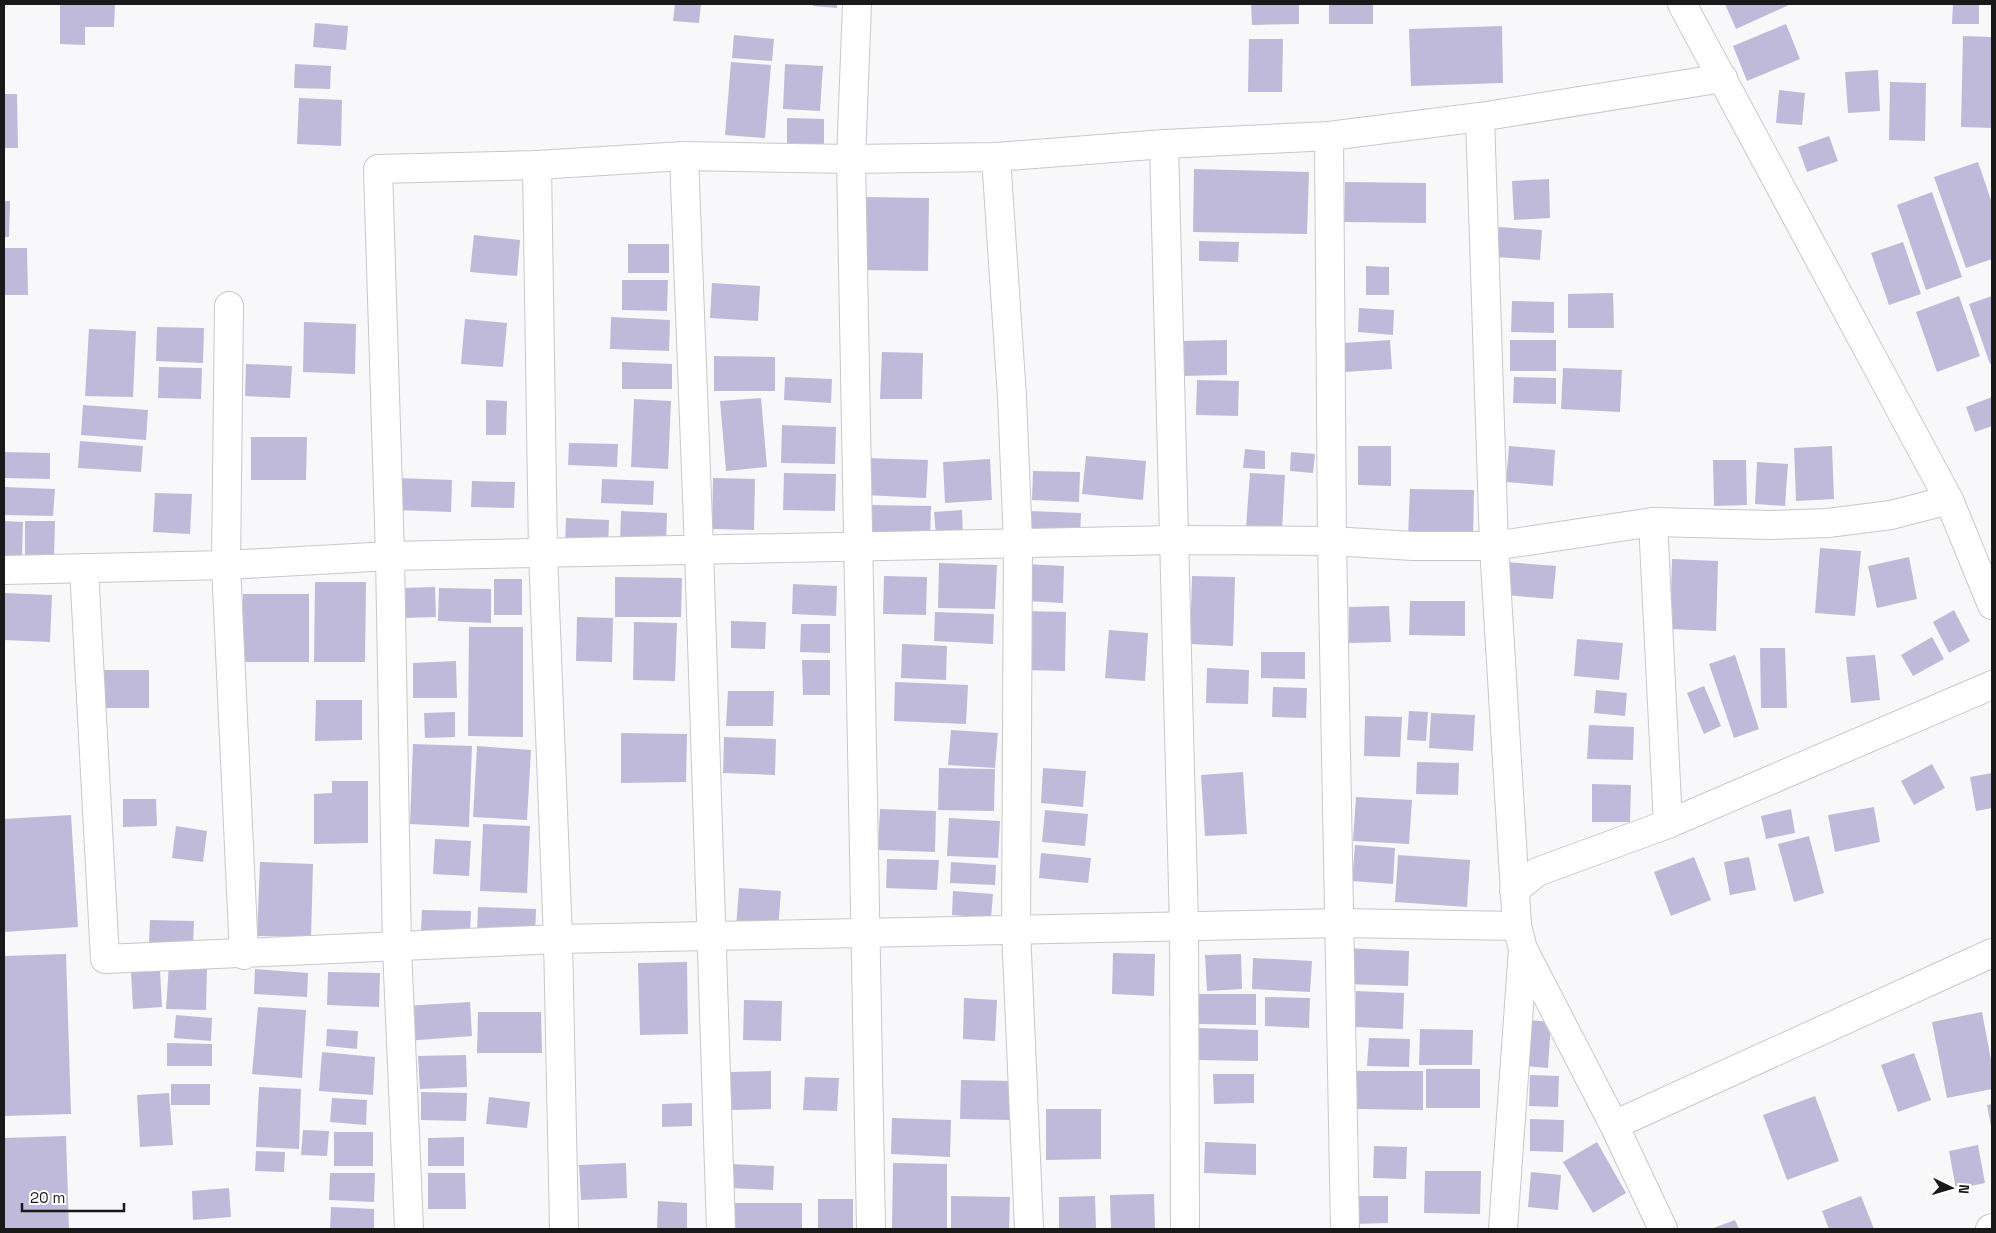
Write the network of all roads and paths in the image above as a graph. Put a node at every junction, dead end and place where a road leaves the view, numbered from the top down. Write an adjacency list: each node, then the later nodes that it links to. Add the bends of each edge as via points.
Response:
1 (857, 4): 9 (street)
2 (1682, 4): 3 (street)
3 (1723, 78): 4 (street); 12 (street)
4 (1480, 118): 5 (street); 18 (street)
5 (1329, 136): 6 (street); 15 (street)
6 (1164, 144): 8 (street); 14 (street)
7 (684, 156): 9 (street); 10 (street); 19 (street)
8 (996, 157): 9 (street); 16 (street)
9 (850, 159): 17 (street)
10 (537, 165): 20 (street); 21 (street, via 378,169)
11 (229, 306): 22 (street)
12 (1950, 500): 13 (street, via 1891,514 1828,523); 25 (street)
13 (1653, 522): 18 (street); 27 (street)
14 (1175, 540): 15 (street); 16 (street); 30 (street)
15 (1332, 541): 18 (street); 29 (street)
16 (1018, 543): 17 (street); 31 (street)
17 (859, 546): 19 (street); 32 (street)
18 (1494, 546): 28 (street)
19 (700, 550): 20 (street); 33 (street)
20 (544, 553): 21 (street); 35 (street)
21 (390, 556): 22 (street); 36 (street)
22 (226, 565): 23 (street); 38 (street)
23 (84, 568): 24 (street); 38 (street, via 105,960)
24 (4, 570)
25 (1992, 605)
26 (1992, 685): 27 (street)
27 (1668, 824): 28 (street, via 1536,872)
28 (1514, 892): 34 (street)
29 (1339, 923): 30 (street); 34 (street); 46 (street)
30 (1184, 927): 31 (street); 45 (street)
31 (1016, 930): 32 (street); 44 (street)
32 (864, 933): 33 (street); 43 (street)
33 (710, 936): 35 (street); 42 (street)
34 (1520, 938): 39 (street); 47 (street)
35 (558, 939): 36 (street); 41 (street)
36 (397, 948): 38 (street); 40 (street)
37 (1992, 953): 39 (street)
38 (244, 955)
39 (1614, 1125): 48 (street)
40 (409, 1229)
41 (564, 1229)
42 (721, 1229)
43 (871, 1229)
44 (1029, 1229)
45 (1185, 1229)
46 (1345, 1229)
47 (1503, 1229)
48 (1663, 1229)

